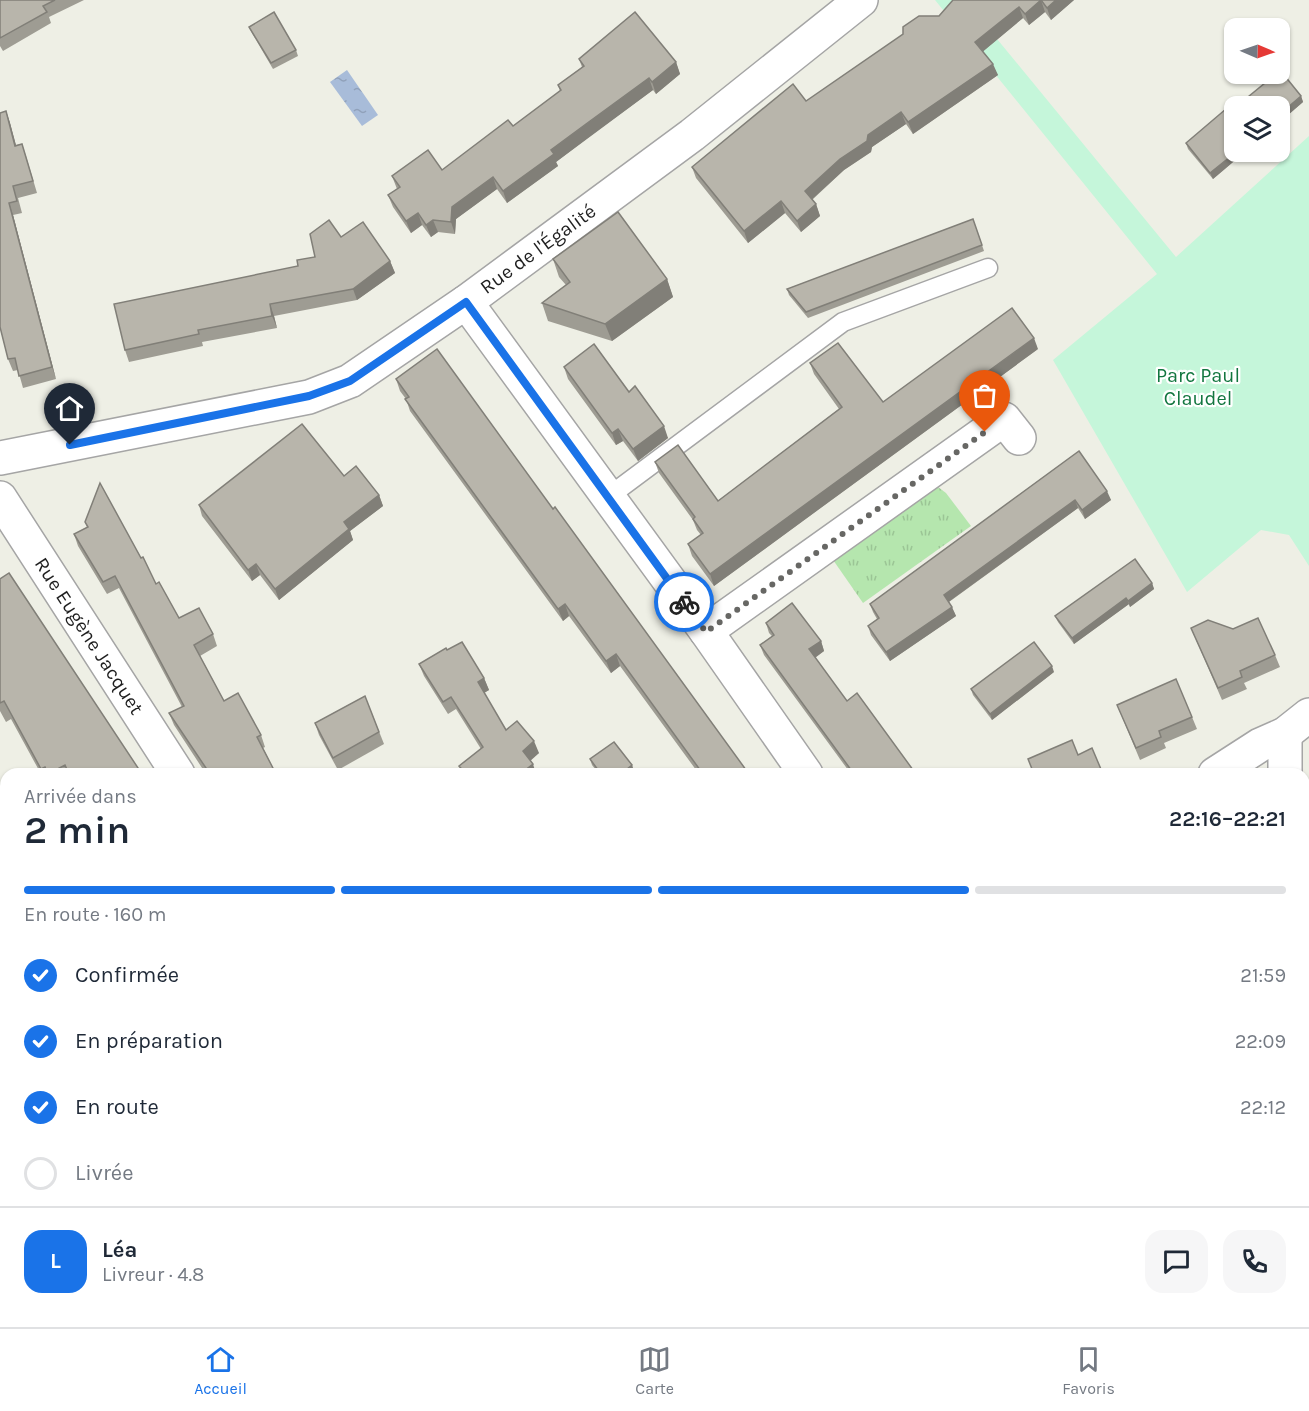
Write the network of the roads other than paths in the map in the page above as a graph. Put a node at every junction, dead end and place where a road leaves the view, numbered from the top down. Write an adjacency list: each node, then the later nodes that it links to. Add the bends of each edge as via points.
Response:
1 (855, 2): 3 (street, Rue de l'Égalité, via 692,135)
2 (988, 268): 6 (lane, via 843,322)
3 (466, 302): 5 (street, Rue de l'Égalité, via 350,381 309,396); 6 (street)
4 (1019, 438): 8 (street, via 1004,419)
5 (0, 458)
6 (608, 497): 8 (street)
7 (0, 498): 10 (street, Rue Eugène Jacquet)
8 (706, 632): 11 (street)
9 (1297, 725): 12 (street); 13 (street)
10 (174, 768)
11 (802, 768)
12 (1224, 768)
13 (1286, 768)

